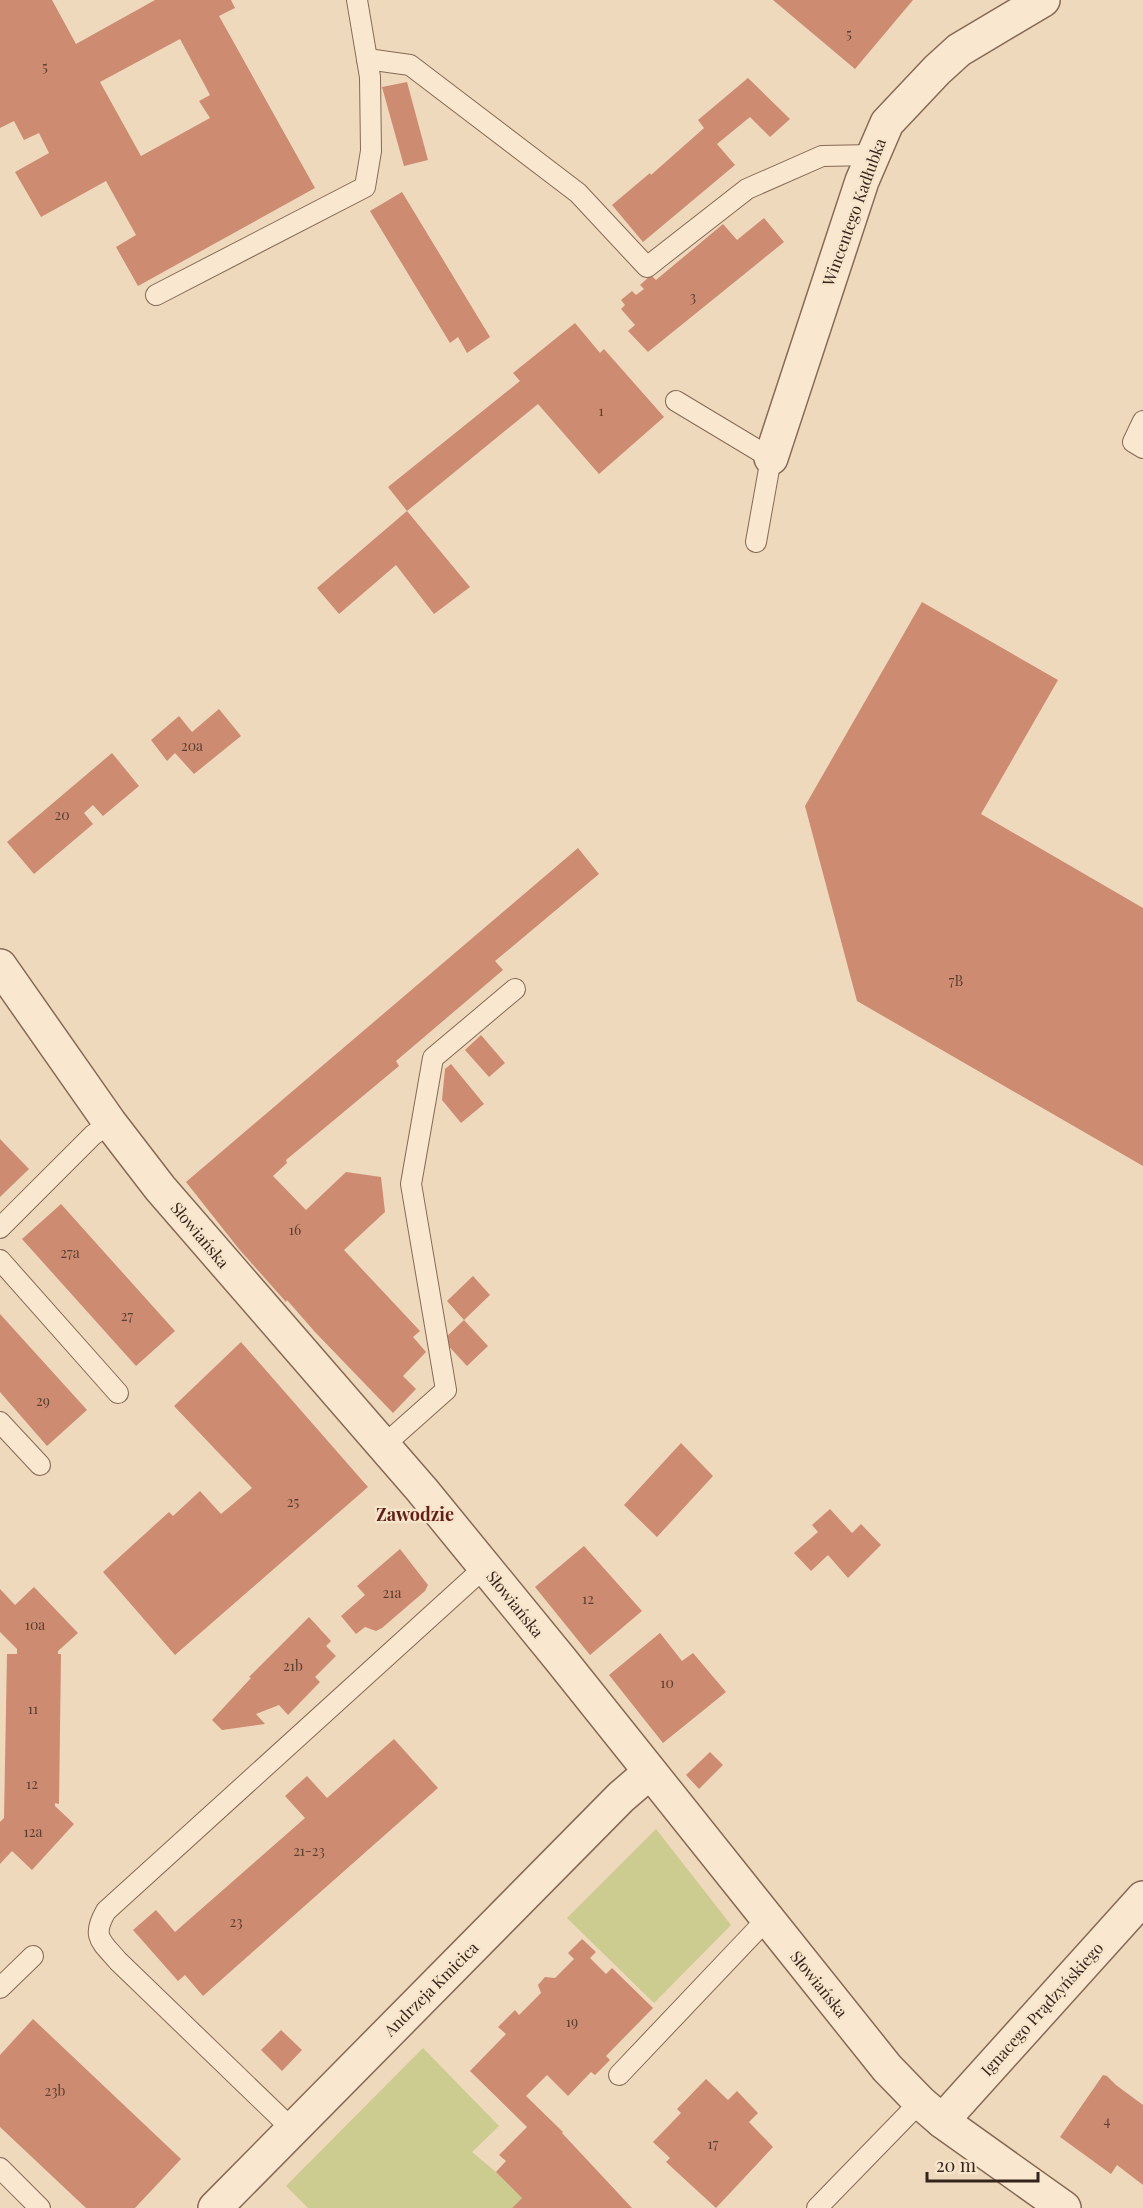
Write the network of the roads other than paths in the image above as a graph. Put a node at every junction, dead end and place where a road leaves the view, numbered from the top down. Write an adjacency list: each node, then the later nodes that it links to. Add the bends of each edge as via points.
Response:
1 (357, 0): 3 (lane)
2 (1043, 0): 4 (street, Wincentego Kadłubka, via 959,50 887,123)
3 (367, 59): 4 (lane, via 410,65 578,193 647,267 747,189 822,156); 5 (lane, via 371,151 365,187)
4 (872, 155): 9 (street, Wincentego Kadłubka)
5 (156, 295)
6 (676, 401): 9 (lane)
7 (1143, 421): 8 (lane, via 1133,442)
8 (1143, 448)
9 (771, 458): 10 (lane)
10 (756, 542)
11 (1, 970): 13 (street, Słowiańska)
12 (515, 989): 18 (lane, via 433,1058 411,1184 446,1390)
13 (110, 1123): 14 (lane, via 93,1135); 18 (street, Słowiańska, via 214,1252)
14 (0, 1228)
15 (0, 1260): 16 (lane)
16 (118, 1392)
17 (0, 1422): 19 (lane)
18 (383, 1446): 20 (street, Słowiańska)
19 (40, 1464)
20 (485, 1567): 21 (street, Słowiańska); 28 (lane, via 106,1911 99,1924 99,1939 118,1961)
21 (650, 1772): 23 (street, Słowiańska); 28 (street, Andrzeja Kmicica)
22 (1143, 1898): 27 (street, Ignacego Prądzyńskiego)
23 (767, 1919): 26 (lane); 27 (street, Słowiańska, via 887,2068)
24 (33, 1956): 25 (lane)
25 (0, 1988)
26 (619, 2075)
27 (931, 2112): 32 (lane); 33 (street, Słowiańska)
28 (291, 2129): 31 (street, Andrzeja Kmicica)
29 (0, 2168): 30 (lane)
30 (40, 2208)
31 (215, 2208)
32 (817, 2208)
33 (1064, 2208)

